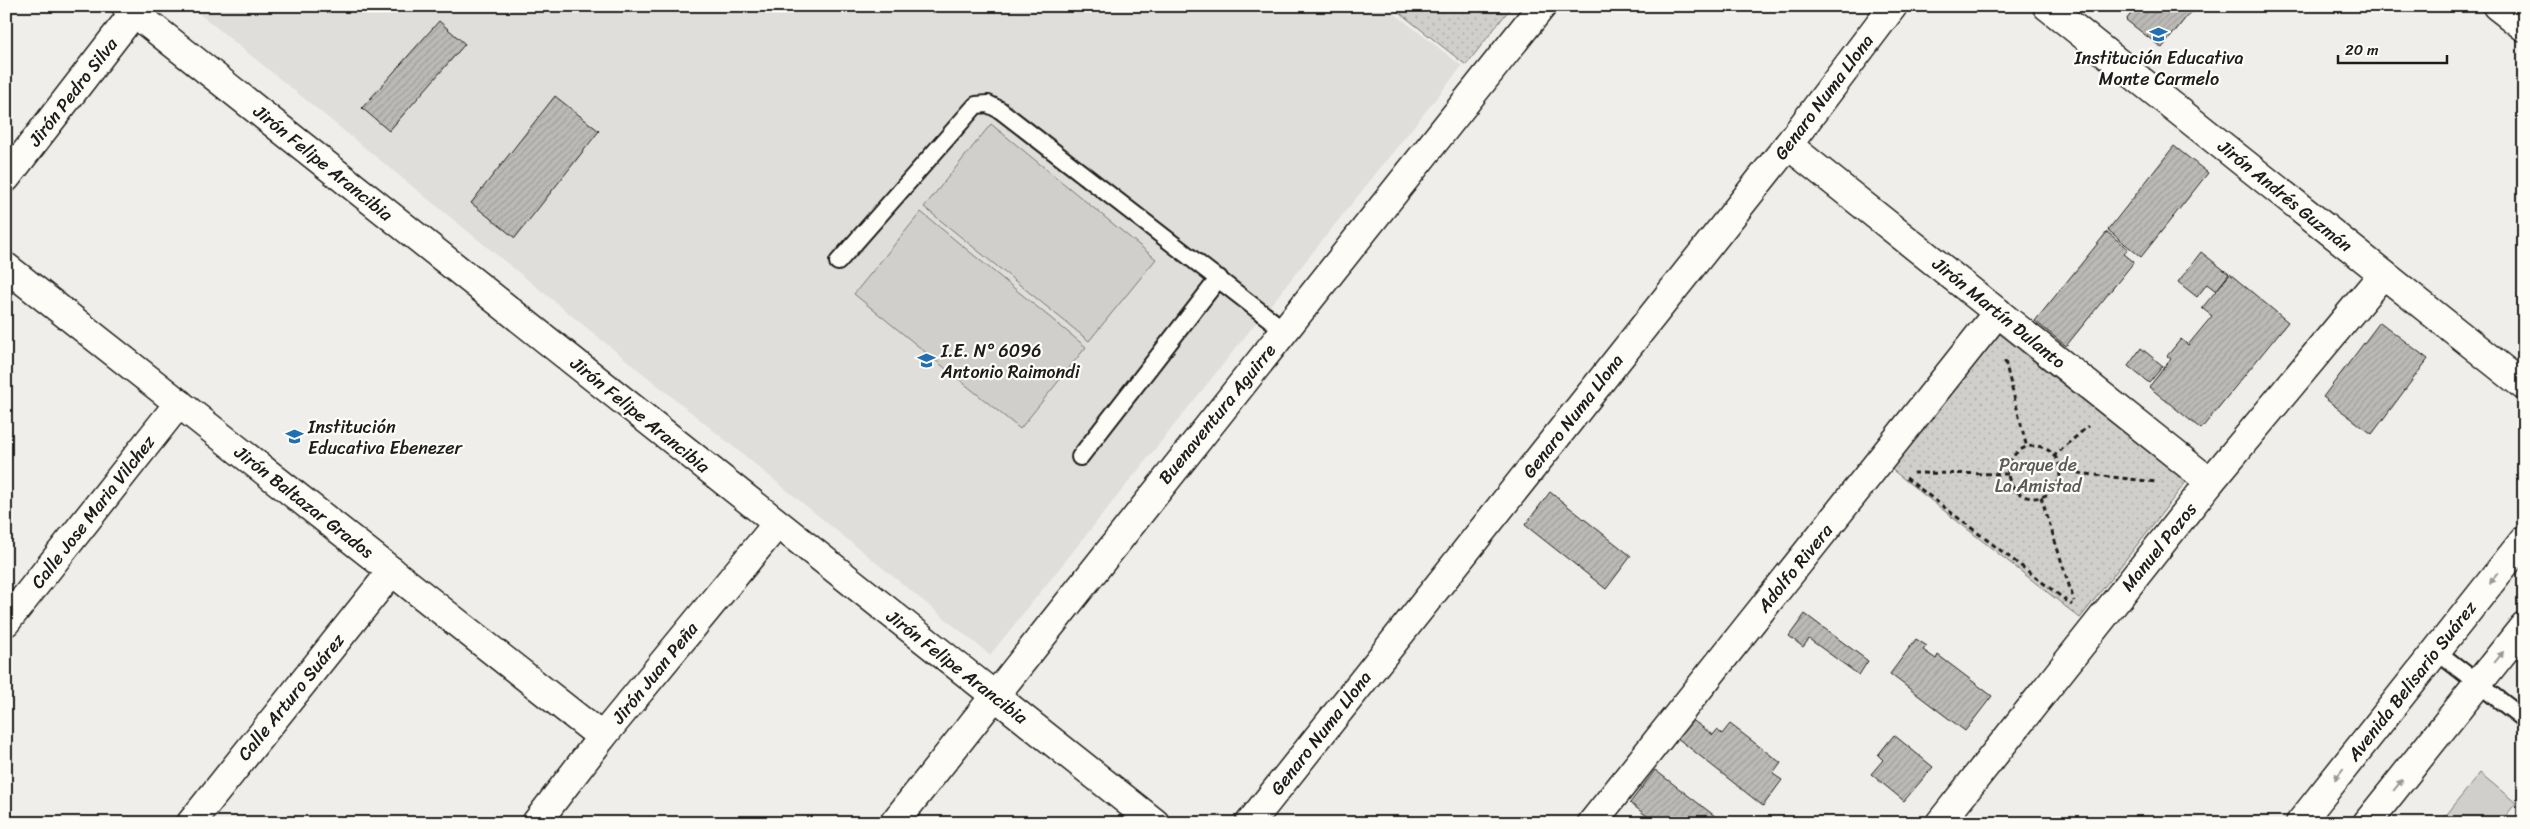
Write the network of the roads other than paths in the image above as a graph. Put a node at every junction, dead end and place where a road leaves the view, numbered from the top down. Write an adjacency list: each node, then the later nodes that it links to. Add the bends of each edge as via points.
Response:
1 (1542, 6): 14 (street, Buenaventura Aguirre)
2 (1893, 6): 7 (street, Genaro Numa Llona)
3 (2047, 6): 11 (street, Jirón Andrés Guzmán)
4 (2497, 6): 6 (street)
5 (133, 8): 8 (street, Jirón Pedro Silva); 19 (street, Jirón Felipe Arancibia)
6 (2524, 27)
7 (1788, 145): 13 (street, Jirón Martín Dulanto); 33 (street, Genaro Numa Llona)
8 (6, 178)
9 (838, 262): 12 (lane, via 976,105 988,104)
10 (6, 267): 16 (street, Jirón Baltazar Grados)
11 (2383, 274): 15 (street, Jirón Andrés Guzmán); 18 (street, Manuel Pazos)
12 (1219, 278): 14 (lane); 17 (lane)
13 (1998, 312): 18 (street, Jirón Martín Dulanto); 34 (street, Adolfo Rivera, via 1891,466)
14 (1284, 330): 26 (street, Buenaventura Aguirre)
15 (2524, 386)
16 (179, 403): 21 (street, Jirón Baltazar Grados); 22 (street, Calle Jose Maria Vilchez)
17 (1080, 457)
18 (2210, 482): 35 (street, Manuel Pazos)
19 (776, 524): 26 (street, Jirón Felipe Arancibia); 28 (street, Jirón Juan Peña)
20 (2524, 540): 24 (street, Avenida Belisario Suárez, one-way to 24)
21 (392, 571): 28 (street, Jirón Baltazar Grados); 29 (street, Calle Arturo Suárez)
22 (6, 622)
23 (2524, 626): 25 (street, one-way to 23)
24 (2436, 651): 25 (lane); 36 (street, Avenida Belisario Suárez, one-way to 36)
25 (2478, 684): 27 (lane); 37 (street, one-way to 25)
26 (993, 696): 31 (street, Buenaventura Aguirre); 32 (street, Jirón Felipe Arancibia)
27 (2524, 719)
28 (602, 737): 30 (street, Jirón Juan Peña)
29 (191, 823)
30 (536, 823)
31 (894, 823)
32 (1155, 823)
33 (1250, 823)
34 (1592, 823)
35 (1940, 823)
36 (2300, 823)
37 (2367, 823)

